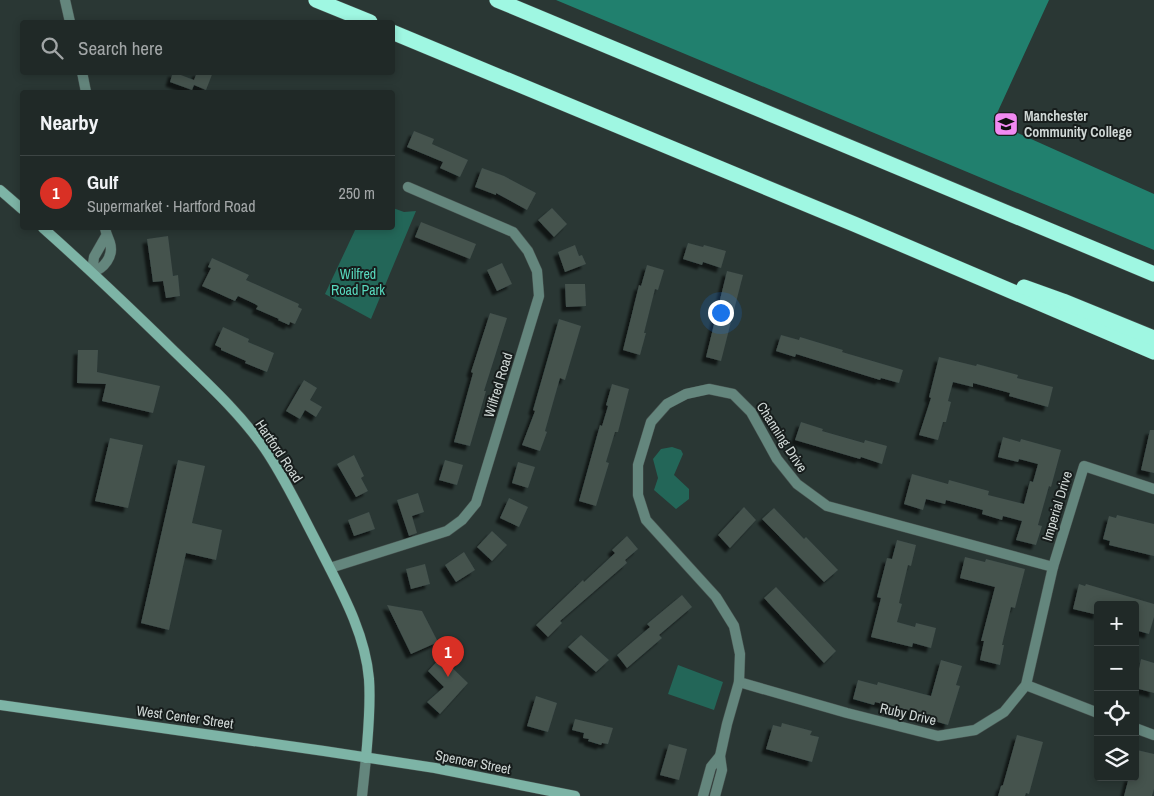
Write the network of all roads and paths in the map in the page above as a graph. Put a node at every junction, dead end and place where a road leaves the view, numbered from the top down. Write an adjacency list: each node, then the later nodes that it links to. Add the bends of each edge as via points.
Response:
1 (65, 0): 4 (street)
2 (316, 0): 5 (highway)
3 (497, 0): 16 (highway)
4 (70, 20)
5 (365, 20)
6 (395, 33): 14 (highway)
7 (83, 75): 8 (street)
8 (86, 90)
9 (408, 187): 21 (street, Wilfred Road, via 513,232 537,271 538,296 476,503 462,520 447,531)
10 (0, 190): 11 (main road)
11 (20, 207)
12 (45, 230): 15 (main road, Hartford Road)
13 (106, 232): 15 (street, via 110,255 103,266)
14 (941, 261): 17 (highway, via 1057,298); 18 (highway)
15 (92, 272): 21 (main road, Hartford Road, via 241,419 284,480)
16 (1154, 274)
17 (1154, 338)
18 (1154, 352)
19 (1154, 489): 20 (street, Imperial Drive, via 1084,466)
20 (1053, 567): 22 (street, Channing Drive, via 826,506 797,484 777,459 751,412 733,394 709,390 686,394 667,404 651,422 638,465 638,494 646,520 716,597 734,626 740,654); 23 (street, Ruby Drive)
21 (330, 568): 29 (main road, Hartford Road, via 363,646 369,677 370,720)
22 (740, 682): 23 (street, Ruby Drive, via 847,714 938,736 975,730 1004,712); 28 (street, Channing Drive)
23 (1026, 685): 25 (street)
24 (0, 705): 29 (main road, West Center Street)
25 (1094, 711)
26 (1139, 729): 27 (street)
27 (1154, 735)
28 (720, 756): 32 (street, Channing Drive, via 711,767); 33 (street, Channing Drive, via 722,770)
29 (366, 758): 30 (street); 31 (main road, Spencer Street, via 435,768)
30 (362, 796)
31 (575, 796)
32 (703, 796)
33 (715, 796)

